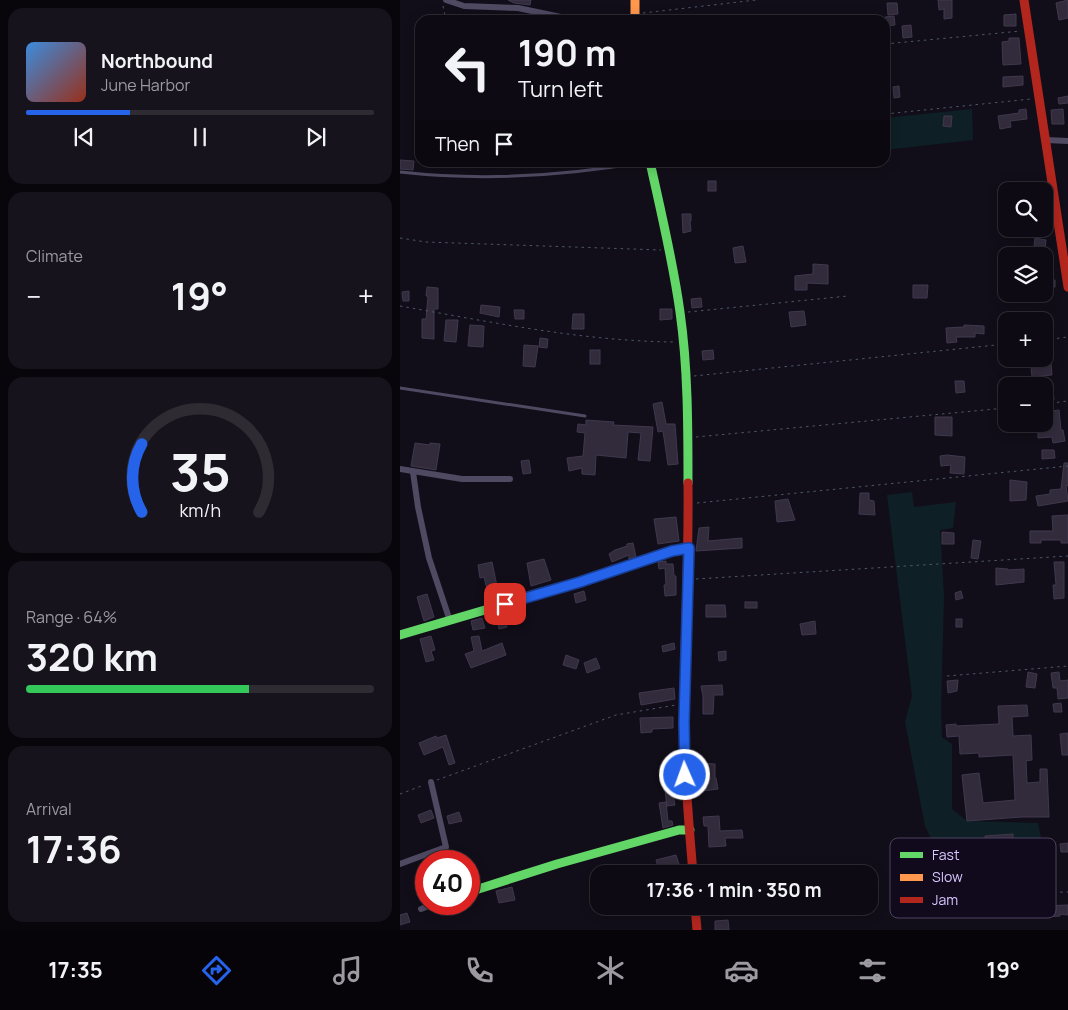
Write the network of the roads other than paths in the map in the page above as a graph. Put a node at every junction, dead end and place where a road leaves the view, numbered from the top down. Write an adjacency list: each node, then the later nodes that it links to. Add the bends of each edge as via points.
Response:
1 (444, 0): 4 (street, via 464,6 518,8)
2 (635, 0): 5 (street)
3 (1024, 0): 6 (street)
4 (551, 15)
5 (635, 15)
6 (1046, 140): 7 (street); 11 (street)
7 (1068, 141)
8 (616, 167): 10 (lane, via 490,177)
9 (651, 167): 17 (street, via 680,313 688,438)
10 (400, 172)
11 (1068, 287)
12 (400, 388): 13 (lane)
13 (585, 416)
14 (400, 469): 15 (street)
15 (413, 472): 16 (street, via 462,479); 18 (street, via 429,558)
16 (510, 479)
17 (689, 548): 18 (street); 21 (street, via 684,703)
18 (450, 621): 19 (street)
19 (400, 635)
20 (431, 782): 22 (street, via 446,847)
21 (690, 830): 25 (street); 26 (street, via 679,830)
22 (438, 850)
23 (415, 859): 24 (street)
24 (400, 864)
25 (692, 865)
26 (480, 888)
27 (696, 915): 28 (street)
28 (697, 930)

